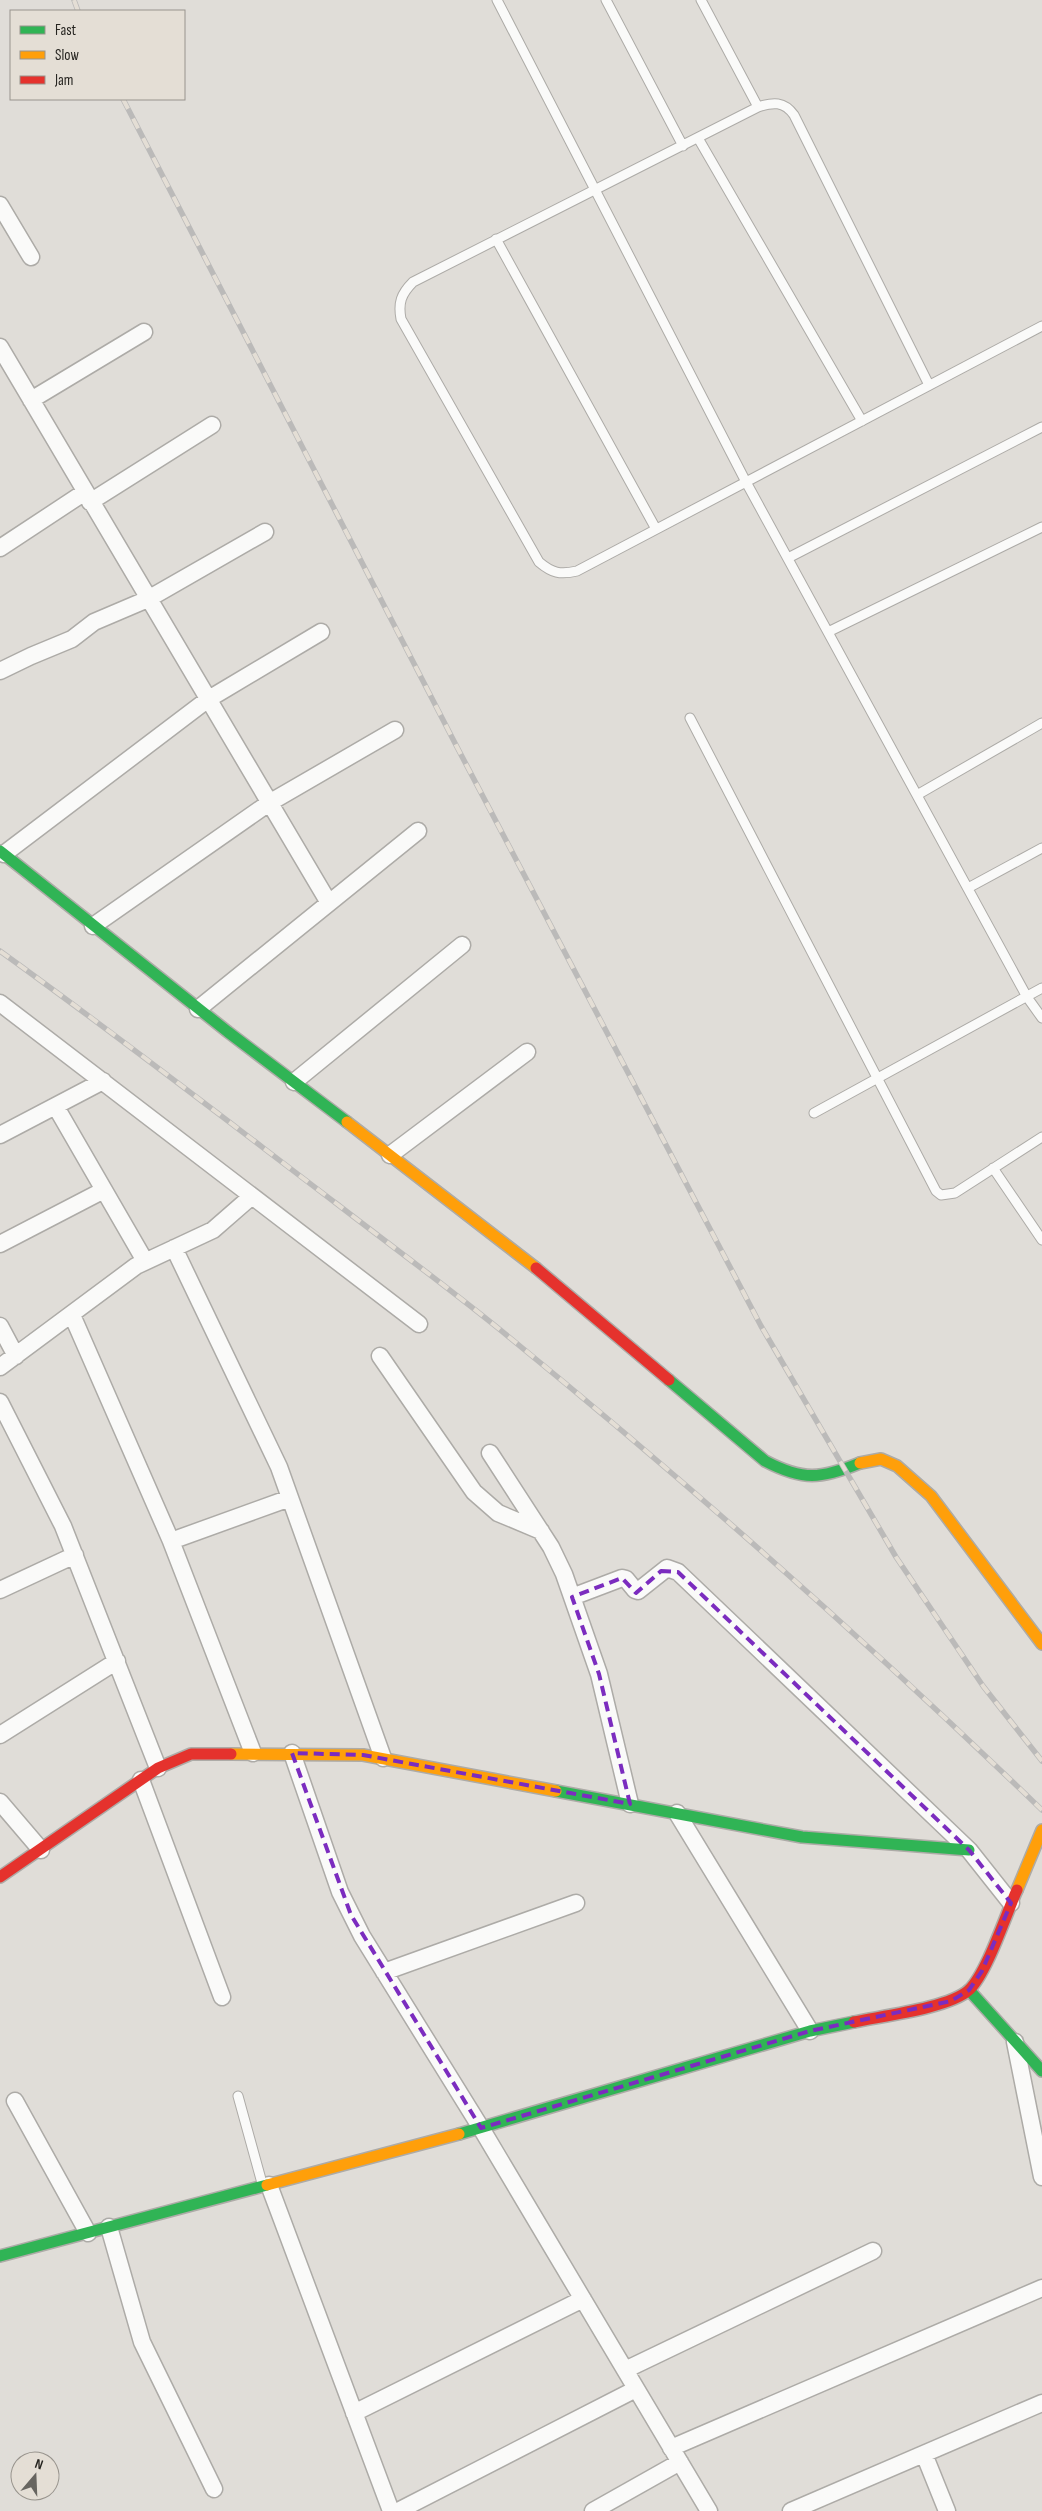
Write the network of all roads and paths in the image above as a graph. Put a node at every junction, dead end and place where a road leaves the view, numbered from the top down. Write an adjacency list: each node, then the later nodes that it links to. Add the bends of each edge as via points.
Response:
1 (497, 0): 7 (lane)
2 (606, 0): 6 (lane)
3 (701, 0): 4 (lane)
4 (758, 107): 5 (lane); 14 (lane, via 778,103 789,108 794,115)
5 (698, 138): 6 (lane); 16 (lane)
6 (683, 146): 7 (lane)
7 (597, 189): 9 (lane); 19 (lane)
8 (0, 205): 10 (street)
9 (496, 240): 22 (lane); 22 (lane, via 413,282 404,291 398,305 400,319 538,562 550,571 563,574 577,571)
10 (31, 257)
11 (1042, 326): 14 (lane)
12 (144, 332): 15 (street)
13 (0, 347): 15 (street)
14 (929, 385): 16 (lane)
15 (31, 400): 20 (street)
16 (862, 420): 19 (lane)
17 (212, 425): 20 (street)
18 (1042, 427): 25 (lane)
19 (746, 482): 22 (lane); 25 (lane)
20 (88, 497): 24 (street); 26 (street)
21 (1042, 527): 28 (lane)
22 (656, 529)
23 (265, 532): 26 (street)
24 (0, 548)
25 (788, 558): 28 (lane)
26 (148, 599): 29 (street, via 94,622 72,640); 30 (street)
27 (321, 632): 30 (street)
28 (828, 632): 34 (lane)
29 (0, 672)
30 (207, 700): 35 (street); 38 (street)
31 (690, 718): 49 (lane)
32 (1042, 723): 34 (lane)
33 (395, 730): 35 (street)
34 (917, 795): 39 (lane)
35 (268, 803): 40 (street); 41 (street)
36 (418, 831): 40 (street)
37 (1042, 848): 39 (lane)
38 (2, 852): 41 (street)
39 (968, 888): 44 (lane)
40 (329, 903): 46 (street)
41 (93, 926): 46 (street)
42 (462, 945): 51 (street)
43 (1042, 988): 44 (lane)
44 (1027, 997): 47 (lane); 49 (lane)
45 (0, 1003): 50 (street)
46 (198, 1009): 51 (street)
47 (1042, 1018)
48 (527, 1052): 56 (street)
49 (878, 1078): 53 (lane); 57 (lane, via 936,1191 942,1196 949,1196)
50 (102, 1081): 52 (street); 59 (street)
51 (294, 1082): 56 (street)
52 (56, 1107): 54 (street); 58 (street)
53 (814, 1113)
54 (0, 1135)
55 (1042, 1137): 57 (lane)
56 (390, 1156): 78 (street, via 533,1265 765,1461 806,1477 843,1470 866,1460 881,1459 897,1466 931,1496)
57 (993, 1168): 60 (lane)
58 (104, 1190): 61 (street); 63 (street)
59 (252, 1196): 62 (street, via 212,1230); 65 (street)
60 (1042, 1240)
61 (0, 1244)
62 (174, 1248): 63 (street); 72 (street, via 279,1467)
63 (145, 1261): 64 (street)
64 (72, 1315): 67 (street); 74 (street)
65 (419, 1324)
66 (0, 1326): 67 (street)
67 (16, 1356): 69 (street)
68 (380, 1356): 73 (street, via 474,1492 498,1512)
69 (0, 1367)
70 (0, 1402): 75 (street, via 46,1490)
71 (490, 1453): 73 (street)
72 (290, 1498): 74 (street); 83 (street)
73 (541, 1531): 77 (street, via 557,1559)
74 (171, 1541): 82 (street)
75 (75, 1555): 76 (street); 79 (street)
76 (0, 1590)
77 (572, 1597): 87 (street, via 599,1674); 91 (street, via 622,1578 638,1590 661,1571 674,1569)
78 (1042, 1644)
79 (117, 1661): 80 (street); 84 (street)
80 (0, 1735)
81 (292, 1753): 82 (street); 83 (street, via 348,1753); 95 (street, via 340,1892)
82 (254, 1754): 84 (street, via 191,1754 175,1758)
83 (383, 1758): 87 (street)
84 (158, 1768): 85 (street)
85 (141, 1780): 90 (street); 97 (street)
86 (0, 1802): 90 (street)
87 (630, 1804): 88 (street)
88 (677, 1813): 91 (street, via 817,1839); 98 (street)
89 (1042, 1830): 94 (street)
90 (41, 1850): 92 (street)
91 (969, 1850): 94 (street)
92 (0, 1877)
93 (576, 1903): 95 (street)
94 (1010, 1903): 96 (street, via 982,1971)
95 (384, 1972): 103 (street)
96 (969, 1990): 98 (street, via 951,2001); 99 (street)
97 (222, 1997)
98 (810, 2031): 103 (street)
99 (1015, 2041): 100 (street); 104 (street)
100 (1042, 2071)
101 (238, 2096): 105 (lane)
102 (15, 2101): 107 (street)
103 (481, 2128): 105 (street); 111 (street)
104 (1042, 2177)
105 (266, 2185): 106 (street); 115 (street)
106 (109, 2227): 107 (street); 118 (street, via 142,2342)
107 (88, 2233): 109 (street)
108 (873, 2251): 112 (street)
109 (0, 2256)
110 (1042, 2288): 117 (street)
111 (582, 2299): 112 (street); 115 (street)
112 (625, 2370): 113 (street)
113 (636, 2390): 117 (street); 120 (street)
114 (1042, 2403): 116 (street)
115 (354, 2413): 119 (street)
116 (924, 2454): 123 (street); 124 (street)
117 (676, 2455): 121 (street); 122 (street)
118 (214, 2489)
119 (391, 2511)
120 (398, 2511)
121 (593, 2511)
122 (709, 2511)
123 (791, 2511)
124 (947, 2511)

